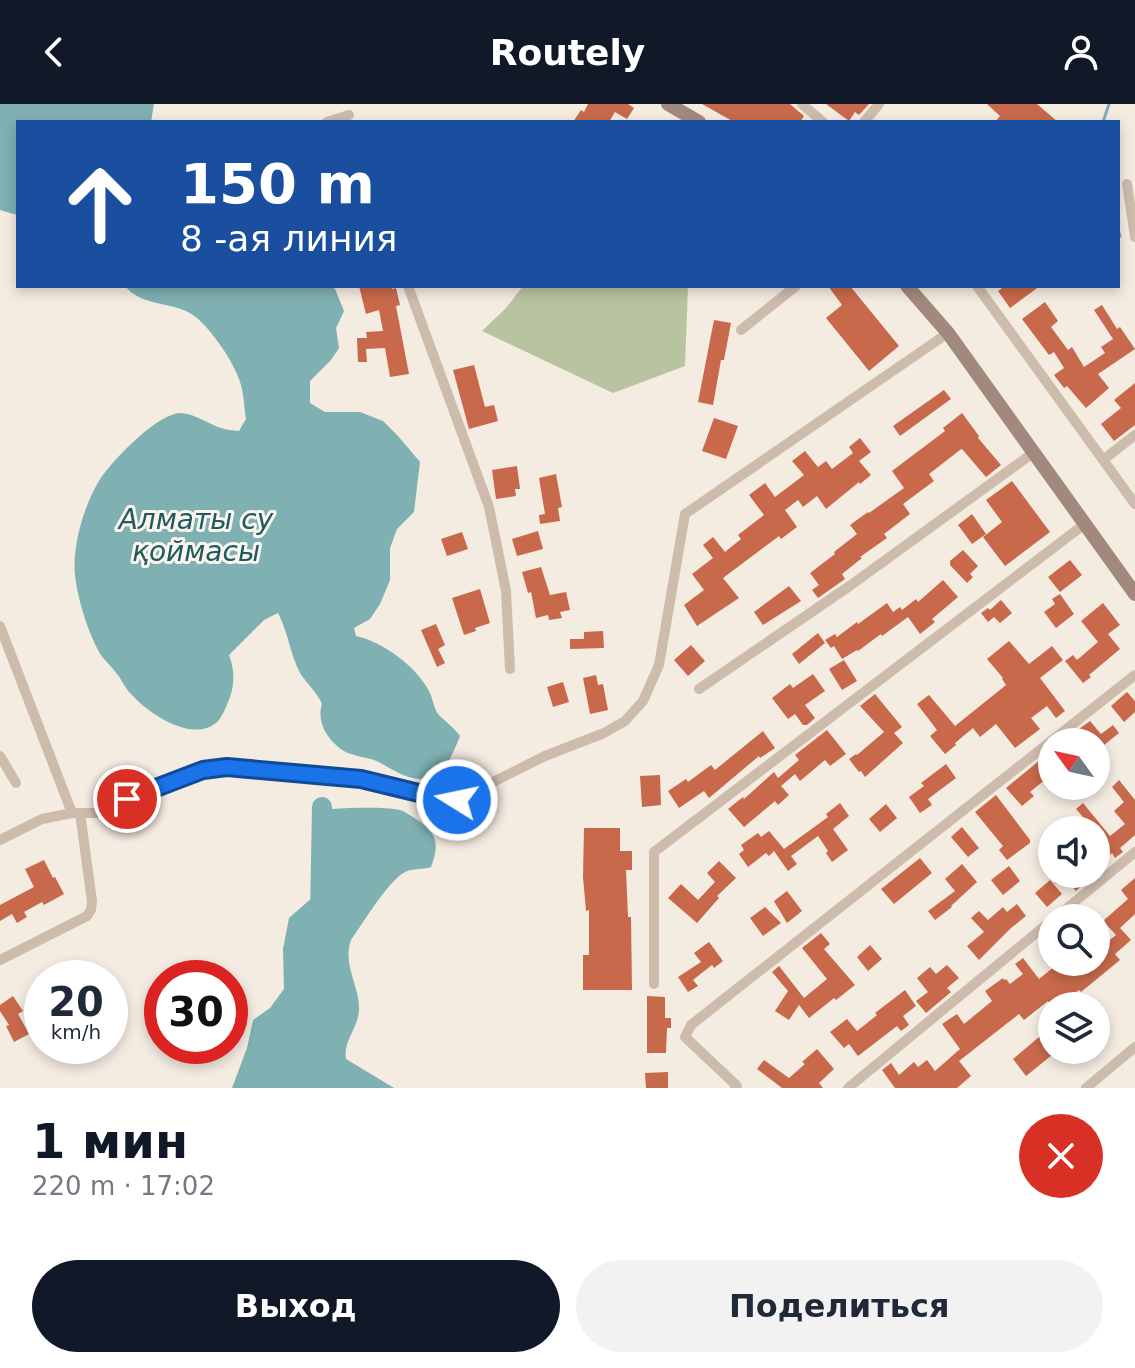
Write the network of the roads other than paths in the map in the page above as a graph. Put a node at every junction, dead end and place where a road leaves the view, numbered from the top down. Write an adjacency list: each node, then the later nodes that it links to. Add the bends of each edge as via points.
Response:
1 (668, 104): 4 (street)
2 (802, 104): 5 (street)
3 (879, 104): 6 (street)
4 (696, 120)
5 (821, 120)
6 (866, 120)
7 (1127, 184): 8 (street)
8 (1135, 237)
9 (409, 288): 22 (street, via 489,507 506,591)
10 (794, 288): 13 (street)
11 (909, 288): 14 (street)
12 (978, 288): 17 (street)
13 (741, 330)
14 (948, 333): 16 (street); 27 (street, via 685,514 659,665 643,701 625,721 604,733 457,800 361,779 227,767 203,770 97,813)
15 (1135, 435): 17 (street)
16 (1033, 453): 19 (street); 24 (street)
17 (1103, 460): 18 (street)
18 (1135, 504)
19 (1086, 523): 20 (street); 33 (street, via 654,852)
20 (1135, 594)
21 (0, 626): 27 (street)
22 (510, 669)
23 (1135, 675): 35 (street, via 691,1025 685,1037)
24 (699, 689)
25 (0, 756): 26 (street)
26 (16, 783)
27 (76, 813): 28 (street, via 42,819); 32 (street, via 91,910)
28 (0, 840)
29 (1135, 852): 30 (street)
30 (1071, 904)
31 (1038, 931): 36 (street)
32 (0, 960)
33 (654, 984)
34 (1135, 1047): 37 (street)
35 (737, 1087)
36 (848, 1088)
37 (1086, 1088)

